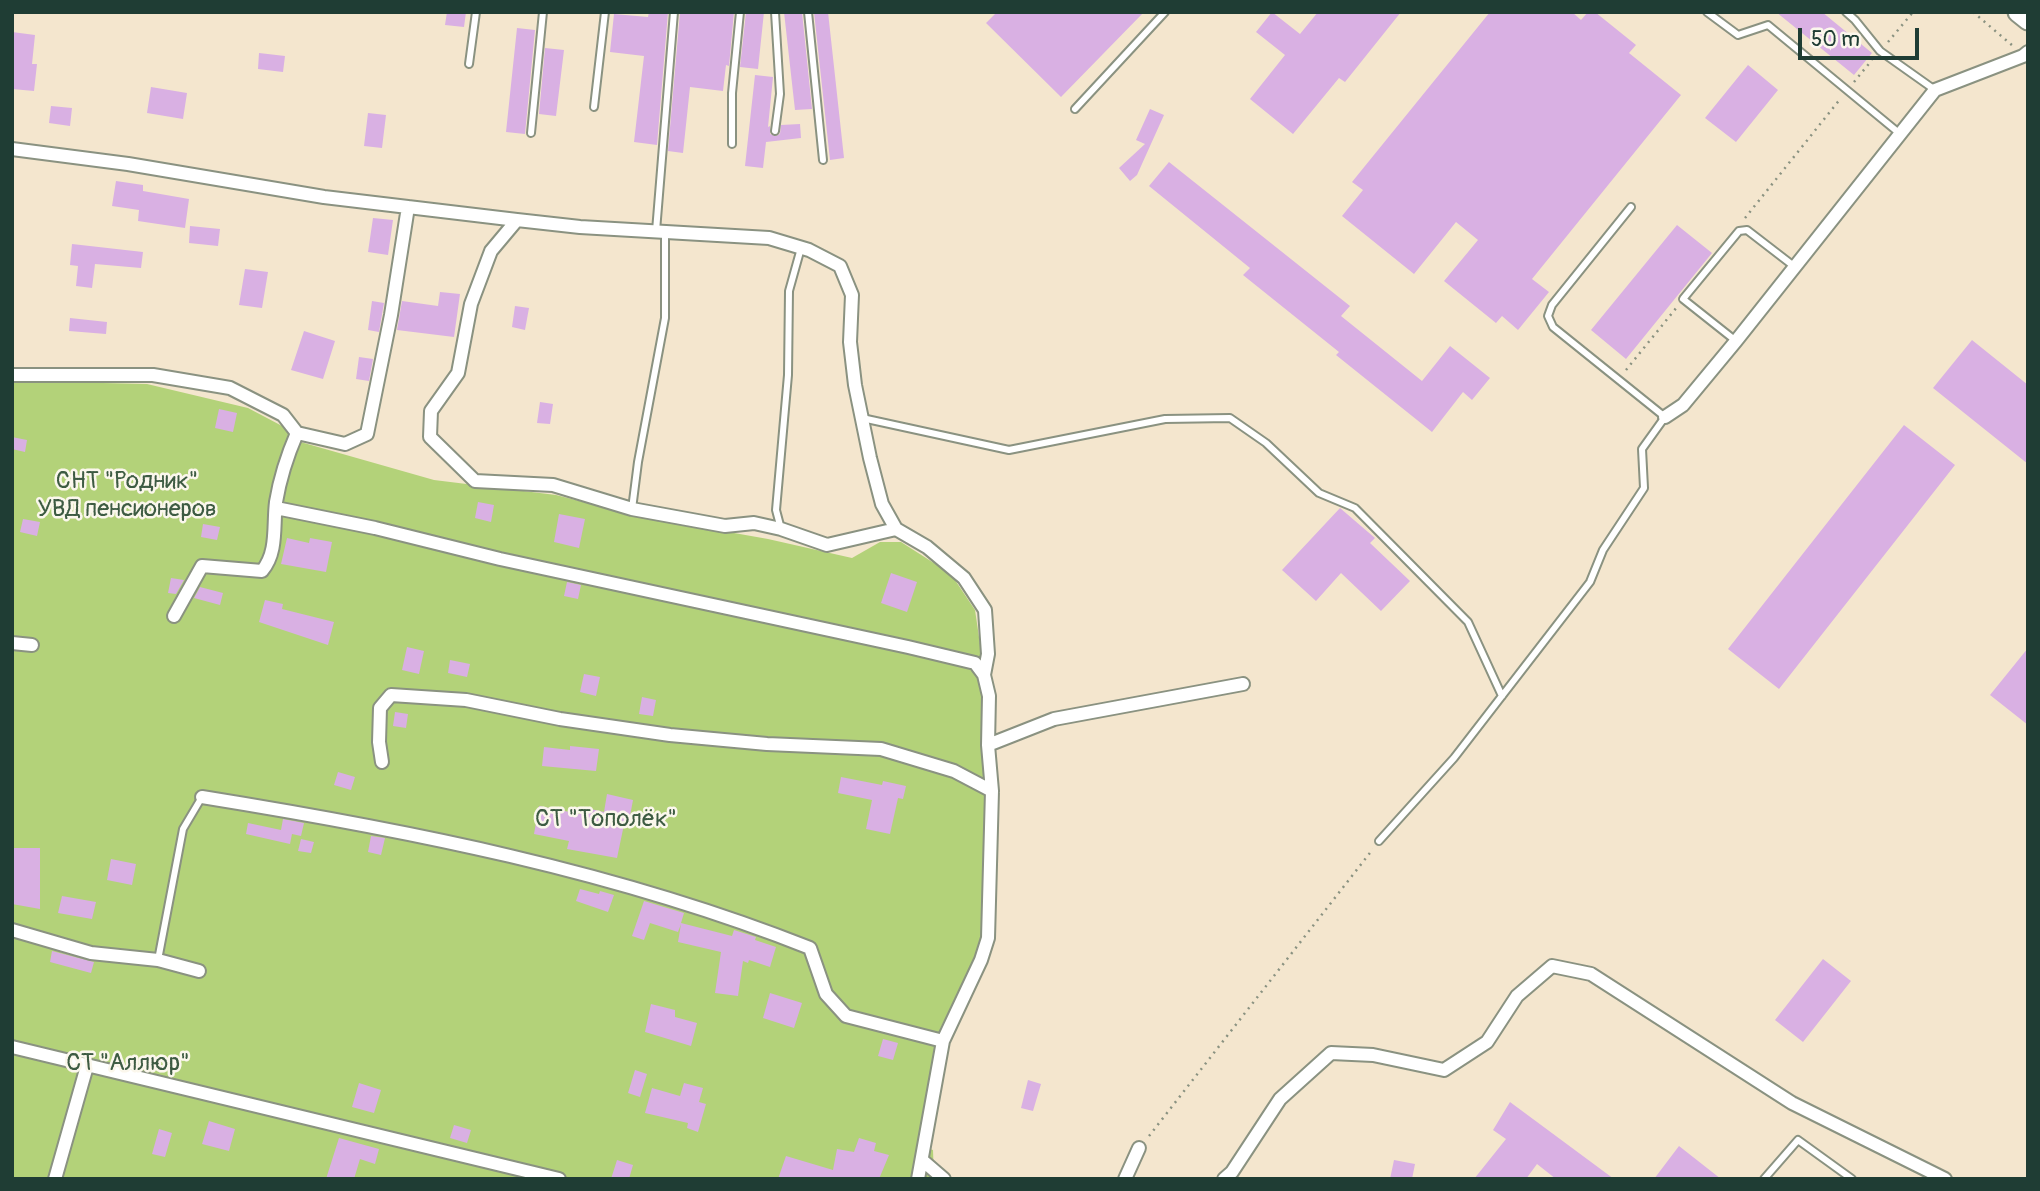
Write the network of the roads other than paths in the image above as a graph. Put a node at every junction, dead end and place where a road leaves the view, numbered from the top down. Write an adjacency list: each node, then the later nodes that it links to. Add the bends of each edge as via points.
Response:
1 (476, 12): 14 (lane)
2 (543, 12): 19 (lane)
3 (605, 12): 16 (lane)
4 (674, 12): 27 (lane)
5 (740, 12): 21 (lane)
6 (775, 12): 18 (lane, via 779,94)
7 (808, 12): 23 (lane)
8 (1165, 12): 17 (lane)
9 (1707, 12): 20 (lane, via 1738,35 1768,25)
10 (1846, 12): 15 (lane, via 1880,51)
11 (2018, 12): 12 (main road)
12 (2028, 20)
13 (2026, 54): 15 (street)
14 (469, 64)
15 (1935, 90): 20 (street)
16 (594, 107)
17 (1075, 109)
18 (775, 131)
19 (531, 132)
20 (1899, 133): 29 (street)
21 (733, 144)
22 (12, 149): 24 (street)
23 (823, 160)
24 (408, 206): 26 (street); 34 (street, via 367,434 345,444)
25 (1631, 207): 32 (lane, via 1548,316 1553,327)
26 (517, 220): 27 (street); 36 (street, via 491,251 471,304 458,373 430,411 429,437 475,481 553,485)
27 (661, 232): 28 (street, via 769,238); 36 (lane, via 665,317)
28 (801, 248): 33 (street, via 840,266 852,295 850,342); 37 (lane, via 789,291 788,375 776,510)
29 (1795, 267): 30 (street); 30 (lane, via 1747,230 1738,231 1683,299)
30 (1736, 341): 32 (street, via 1683,405)
31 (12, 375): 34 (street, via 153,375 230,388 283,415)
32 (1665, 417): 44 (lane, via 1642,449 1644,488 1603,550 1590,582)
33 (862, 418): 38 (street, via 882,504); 44 (lane, via 1010,450 1165,419 1230,418 1266,443 1319,493 1355,508 1468,622)
34 (298, 433): 35 (street, via 285,459)
35 (276, 508): 39 (street, via 271,561 262,571 202,566); 42 (street, via 908,646 975,663)
36 (632, 509): 37 (street, via 725,526 754,523)
37 (781, 529): 38 (street, via 827,545)
38 (896, 529): 42 (street, via 927,547 964,578 985,610 988,654)
39 (174, 616)
40 (12, 643): 41 (street)
41 (32, 645)
42 (984, 676): 45 (street, via 989,696)
43 (1243, 684): 45 (street, via 1054,719)
44 (1502, 696): 49 (lane, via 1454,758)
45 (988, 745): 47 (street)
46 (382, 762): 47 (street, via 380,708 391,695 466,700 670,735 881,749 954,771)
47 (992, 791): 53 (street, via 988,938)
48 (202, 797): 51 (lane, via 183,829); 53 (street, via 339,819 469,848 738,919 810,948 826,994 846,1016)
49 (1379, 841)
50 (12, 930): 51 (street, via 91,953)
51 (158, 960): 52 (street)
52 (199, 971)
53 (943, 1041): 57 (street)
54 (12, 1047): 55 (street)
55 (87, 1066): 58 (street); 59 (street)
56 (1139, 1148): 62 (street)
57 (922, 1160): 60 (street); 61 (street)
58 (55, 1179)
59 (559, 1179)
60 (918, 1179)
61 (944, 1179)
62 (1125, 1179)
63 (1224, 1179): 66 (street, via 1280,1099 1331,1053 1373,1055 1444,1070 1487,1042 1517,996 1552,966 1591,974 1792,1102)
64 (1764, 1179): 65 (lane, via 1798,1140)
65 (1852, 1179)
66 (1945, 1179)

